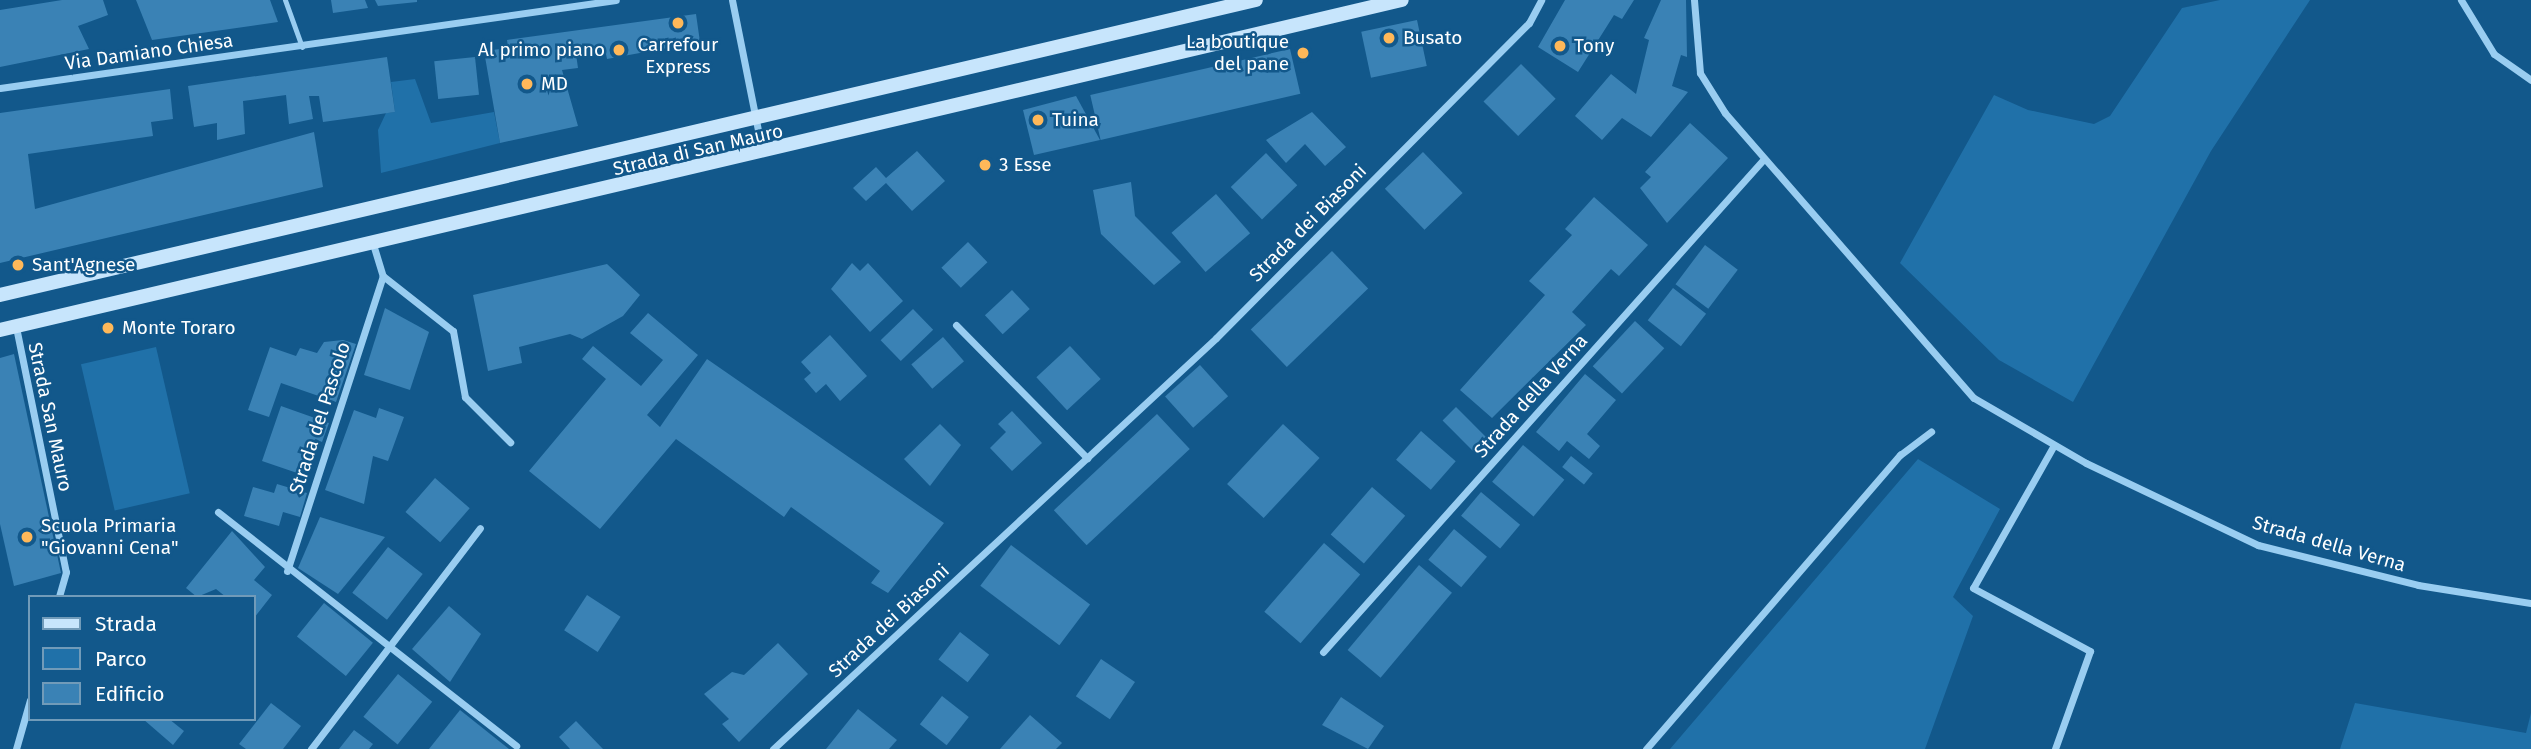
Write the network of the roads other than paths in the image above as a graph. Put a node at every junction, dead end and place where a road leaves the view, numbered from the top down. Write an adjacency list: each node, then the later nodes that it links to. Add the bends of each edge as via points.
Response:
1 (285, 0): 10 (lane)
2 (616, 0): 9 (street, Via Damiano Chiesa)
3 (732, 0): 13 (street)
4 (1256, 0): 13 (main road, Strada di San Mauro)
5 (1402, 0): 14 (main road, Strada di San Mauro)
6 (1541, 0): 25 (street, Strada dei Biasoni, via 1529,23)
7 (1694, 0): 15 (street, Strada della Verna, via 1700,73)
8 (2461, 0): 11 (street, via 2494,54)
9 (581, 3): 10 (street, Via Damiano Chiesa)
10 (302, 47): 12 (street, Via Damiano Chiesa)
11 (2531, 80)
12 (0, 88)
13 (755, 116): 14 (street); 18 (main road, Strada di San Mauro)
14 (762, 155): 16 (main road, Strada di San Mauro)
15 (1762, 161): 24 (street, Strada della Verna, via 1974,398); 32 (street, Strada della Verna)
16 (373, 244): 17 (street); 20 (main road, Strada di San Mauro)
17 (383, 276): 23 (street, via 453,331 465,397); 28 (street, Strada del Pascolo)
18 (0, 295)
19 (956, 325): 25 (street)
20 (16, 326): 21 (main road, Strada di San Mauro); 29 (street, Strada San Mauro, via 66,572)
21 (0, 330)
22 (1931, 432): 38 (street, via 1900,455)
23 (510, 442)
24 (2054, 444): 30 (street, Strada della Verna, via 2258,545 2418,585); 39 (street, via 1973,588 2090,651)
25 (1087, 458): 37 (street, Strada dei Biasoni)
26 (218, 512): 28 (street)
27 (480, 528): 31 (street)
28 (287, 571): 31 (street)
29 (60, 595)
30 (2531, 603)
31 (388, 648): 34 (street); 36 (street)
32 (1323, 652)
33 (28, 707): 35 (street)
34 (516, 746)
35 (16, 749)
36 (311, 749)
37 (773, 749)
38 (1646, 749)
39 (2054, 749)

